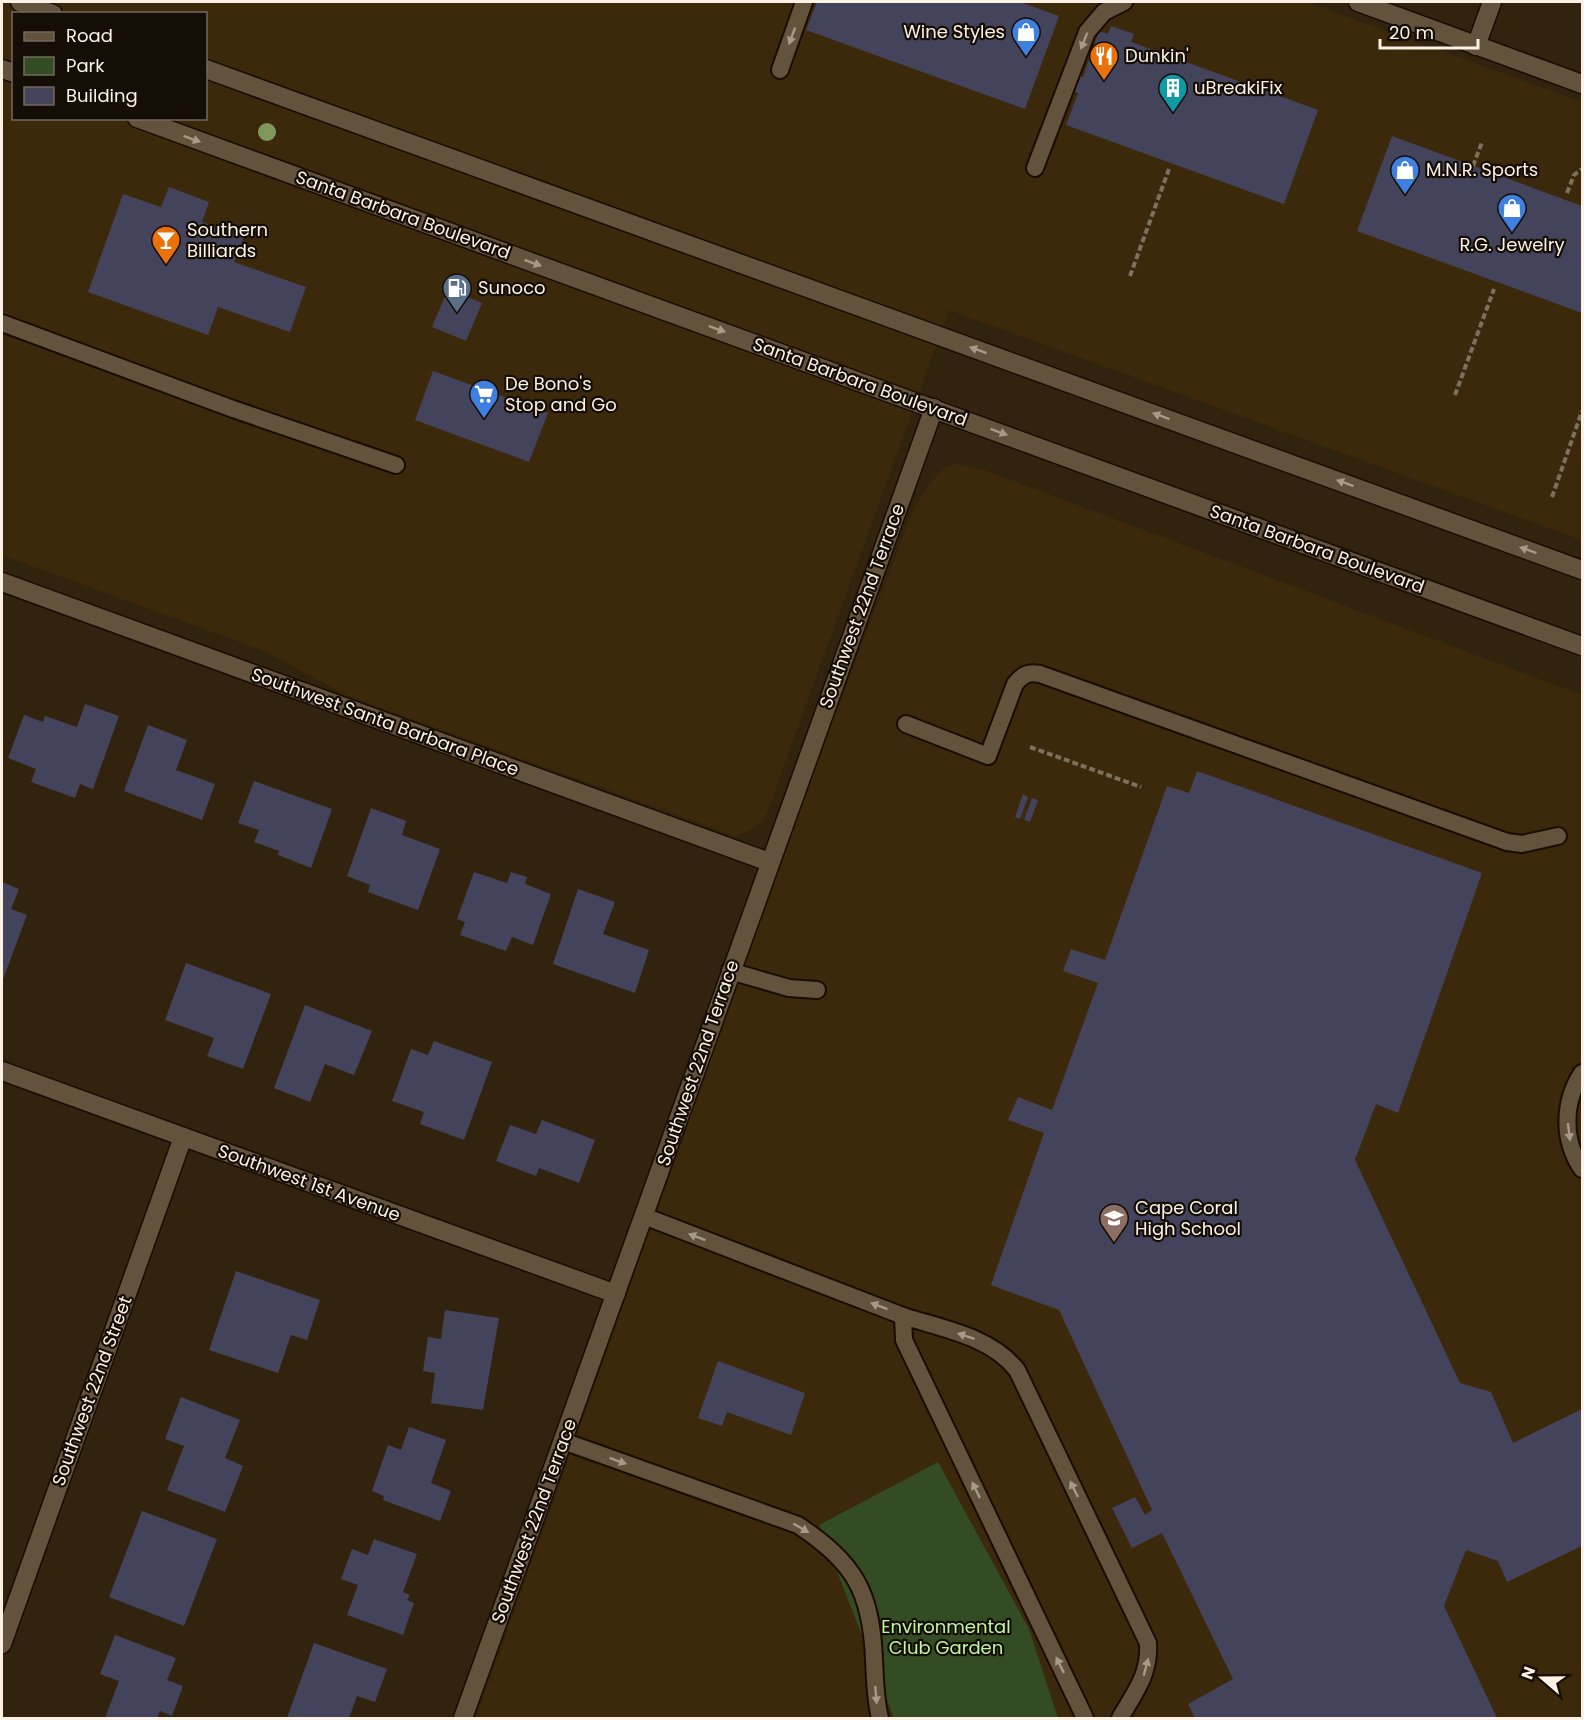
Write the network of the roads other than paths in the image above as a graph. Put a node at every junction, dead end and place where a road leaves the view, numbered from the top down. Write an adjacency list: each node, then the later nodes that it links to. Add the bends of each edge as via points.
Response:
1 (20, 2): 6 (street)
2 (804, 2): 9 (lane, one-way to 9)
3 (1124, 2): 12 (lane, one-way to 12, via 1104,12 1087,32)
4 (1358, 2): 7 (street)
5 (1492, 2): 7 (street)
6 (48, 12)
7 (1476, 46): 10 (street)
8 (207, 69): 16 (street, one-way to 8)
9 (780, 70)
10 (1582, 84)
11 (142, 120): 14 (street, Santa Barbara Boulevard, one-way to 14)
12 (1035, 168)
13 (2, 323): 15 (lane)
14 (934, 408): 18 (street, Santa Barbara Boulevard, one-way to 18); 21 (street, Southwest 22nd Terrace)
15 (396, 465)
16 (1582, 570)
17 (2, 582): 21 (street, Southwest Santa Barbara Place)
18 (1582, 646)
19 (906, 724): 20 (lane, via 988,756 1015,684 1030,672 1507,842 1522,844)
20 (1558, 836)
21 (769, 862): 22 (street, Southwest 22nd Terrace)
22 (730, 971): 23 (lane, via 789,988); 28 (street, Southwest 22nd Terrace)
23 (817, 990)
24 (2, 1071): 26 (street, Southwest 1st Avenue)
25 (1582, 1073): 27 (lane, one-way to 27, via 1572,1092 1568,1121 1572,1150)
26 (183, 1137): 29 (street, Southwest 1st Avenue); 32 (street, Southwest 22nd Street)
27 (1582, 1169)
28 (644, 1216): 29 (street, Southwest 22nd Terrace); 30 (lane, one-way to 28)
29 (616, 1294): 31 (street, Southwest 22nd Terrace)
30 (903, 1316): 35 (lane, one-way to 30, via 904,1340); 36 (lane, one-way to 30, via 1149,1662 1148,1643 1017,1370 1005,1355 985,1343)
31 (563, 1441): 33 (street, Southwest 22nd Terrace); 34 (lane, one-way to 34, via 798,1525 823,1542 846,1564 861,1588 872,1621 875,1699)
32 (2, 1644)
33 (463, 1719)
34 (880, 1719)
35 (1085, 1719)
36 (1120, 1719)

